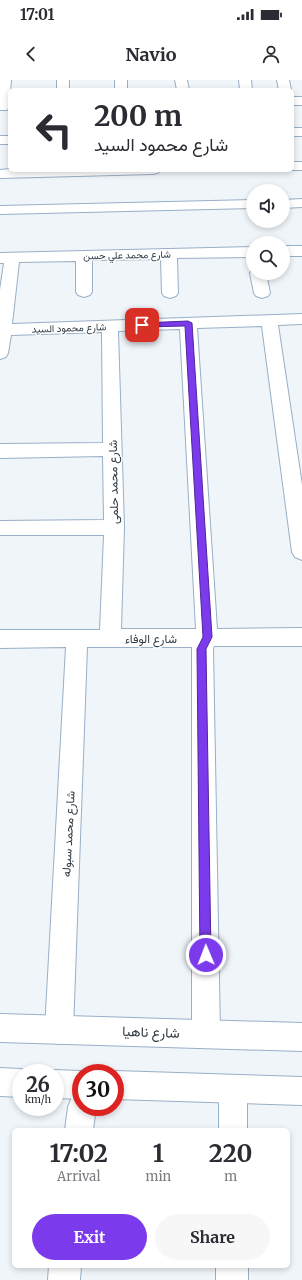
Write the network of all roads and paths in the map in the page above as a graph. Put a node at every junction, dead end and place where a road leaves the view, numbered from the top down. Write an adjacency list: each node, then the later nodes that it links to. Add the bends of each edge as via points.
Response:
1 (5, 80): 2 (street)
2 (4, 107)
3 (76, 172): 4 (street)
4 (0, 174)
5 (302, 203): 7 (street)
6 (246, 204): 8 (street)
7 (290, 204)
8 (0, 210)
9 (302, 251): 11 (street)
10 (246, 252): 12 (street, شارع محمد علي حسن)
11 (290, 252)
12 (169, 254): 13 (street, شارع محمد علي حسن); 17 (street)
13 (84, 256): 14 (street, شارع محمد علي حسن); 16 (street)
14 (6, 258): 23 (street)
15 (259, 280): 18 (street)
16 (84, 292)
17 (170, 293)
18 (262, 293)
19 (302, 319): 20 (street, شارع محمود السيد)
20 (269, 320): 21 (street, شارع محمود السيد); 30 (street)
21 (188, 323): 22 (street, شارع محمود السيد); 31 (street)
22 (110, 326): 23 (street, شارع محمود السيد); 26 (street, شارع محمد حلمى)
23 (3, 330): 24 (street)
24 (0, 348): 25 (street)
25 (0, 353)
26 (113, 449): 27 (street); 28 (street, شارع محمد حلمى)
27 (0, 451)
28 (114, 527): 29 (street); 34 (street, شارع محمد حلمى)
29 (0, 528)
30 (302, 552)
31 (207, 637): 32 (street, شارع الوفاء); 34 (street, شارع الوفاء); 38 (street, via 202,649)
32 (302, 637)
33 (77, 638): 34 (street, شارع الوفاء); 35 (street, شارع الوفاء); 37 (street, شارع محمد سبوله)
34 (110, 638)
35 (0, 639)
36 (0, 1028): 37 (street, شارع ناهيا)
37 (59, 1030): 38 (street, شارع ناهيا)
38 (206, 1034): 39 (street, شارع ناهيا)
39 (302, 1037)
40 (0, 1082): 41 (street)
41 (12, 1083)
42 (124, 1086): 43 (street)
43 (233, 1089): 44 (street); 47 (street)
44 (302, 1091)
45 (81, 1116): 46 (street)
46 (79, 1128)
47 (232, 1128)
48 (66, 1268): 50 (street)
49 (232, 1268): 51 (street)
50 (64, 1280)
51 (232, 1280)

